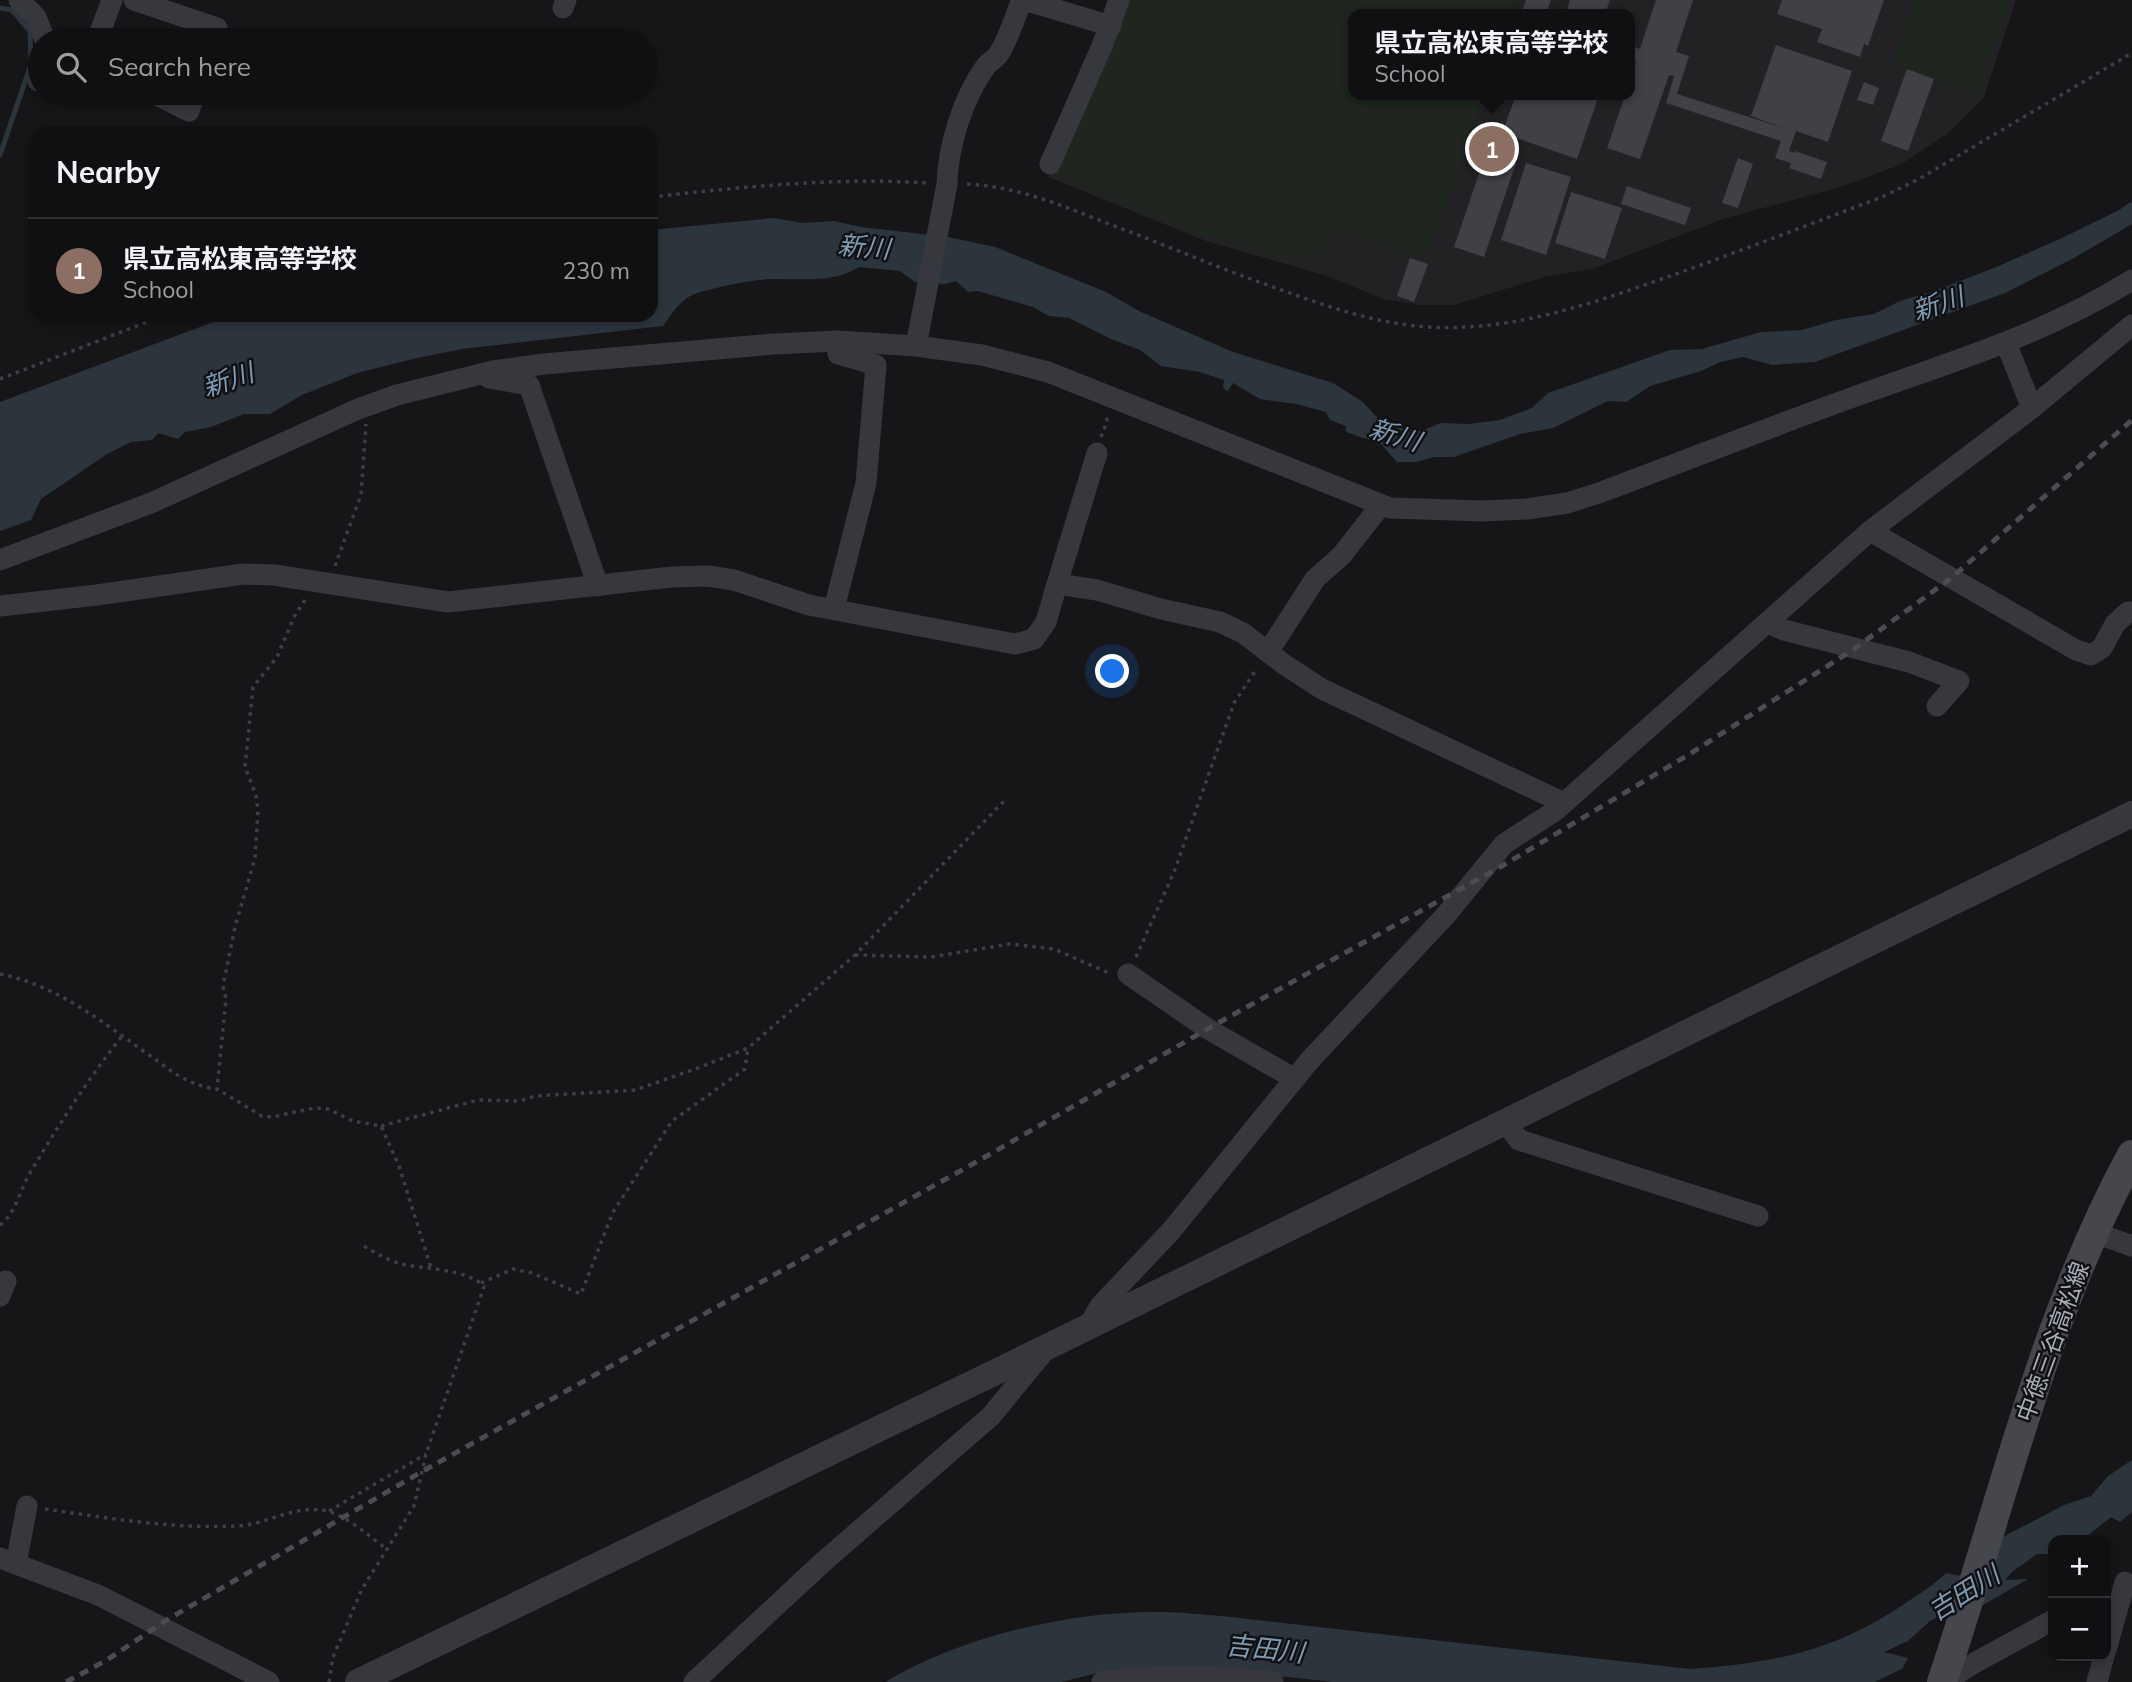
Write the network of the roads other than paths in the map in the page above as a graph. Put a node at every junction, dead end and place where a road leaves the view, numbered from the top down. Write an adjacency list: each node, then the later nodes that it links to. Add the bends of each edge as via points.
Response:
1 (19, 0): 7 (street)
2 (112, 0): 8 (street)
3 (134, 0): 9 (street)
4 (1023, 0): 6 (street); 17 (street, via 998,55 986,65 967,102 947,161 947,184)
5 (1119, 0): 6 (street)
6 (1111, 26): 12 (street)
7 (40, 28)
8 (102, 28)
9 (217, 28)
10 (177, 105): 11 (street, via 189,111)
11 (191, 105)
12 (1050, 164)
13 (2132, 280): 16 (street)
14 (2132, 325): 19 (street)
15 (838, 341): 17 (street); 18 (street, via 607,357); 27 (street, via 838,354 876,365 866,483)
16 (2006, 343): 19 (street); 21 (street, via 1567,503 1483,511)
17 (916, 346): 21 (street, via 982,355 1048,372)
18 (475, 376): 23 (street, via 365,407 150,503); 25 (street, via 529,385)
19 (2032, 408): 22 (street)
20 (1097, 453): 24 (street)
21 (1381, 505): 30 (street, via 1342,555 1315,579)
22 (1870, 531): 28 (street, via 2091,655 2102,648 2115,624); 29 (street)
23 (0, 560)
24 (1057, 584): 27 (street, via 1046,622 1034,639 1015,644); 30 (street, via 1220,622)
25 (598, 586): 26 (street, via 448,602 243,574); 27 (street, via 708,576)
26 (0, 606)
27 (834, 609)
28 (2132, 612)
29 (1767, 623): 31 (street, via 1909,662 1959,681); 32 (street)
30 (1268, 653): 32 (street, via 1322,689)
31 (1937, 706)
32 (1564, 803): 35 (street, via 1504,844 1445,916)
33 (2132, 814): 36 (street)
34 (1128, 974): 35 (street)
35 (1295, 1079): 41 (street, via 1171,1231 1100,1306)
36 (1505, 1122): 38 (street, via 1519,1140); 41 (street)
37 (2132, 1155): 39 (main road, 中徳三谷高松線)
38 (1758, 1216)
39 (2093, 1232): 40 (street); 55 (main road, 中徳三谷高松線, via 2054,1328)
40 (2132, 1247)
41 (1088, 1327): 42 (street)
42 (1047, 1347): 51 (street); 52 (street, via 991,1416)
43 (27, 1506): 44 (street)
44 (8, 1561): 50 (street, via 98,1595)
45 (2129, 1580): 46 (street); 48 (street)
46 (2111, 1589)
47 (2048, 1623): 55 (street)
48 (2111, 1635)
49 (2102, 1661): 56 (street)
50 (269, 1682)
51 (358, 1682)
52 (694, 1682)
53 (1102, 1682): 54 (street, via 1182,1675)
54 (1273, 1682)
55 (1943, 1682)
56 (2096, 1682)

